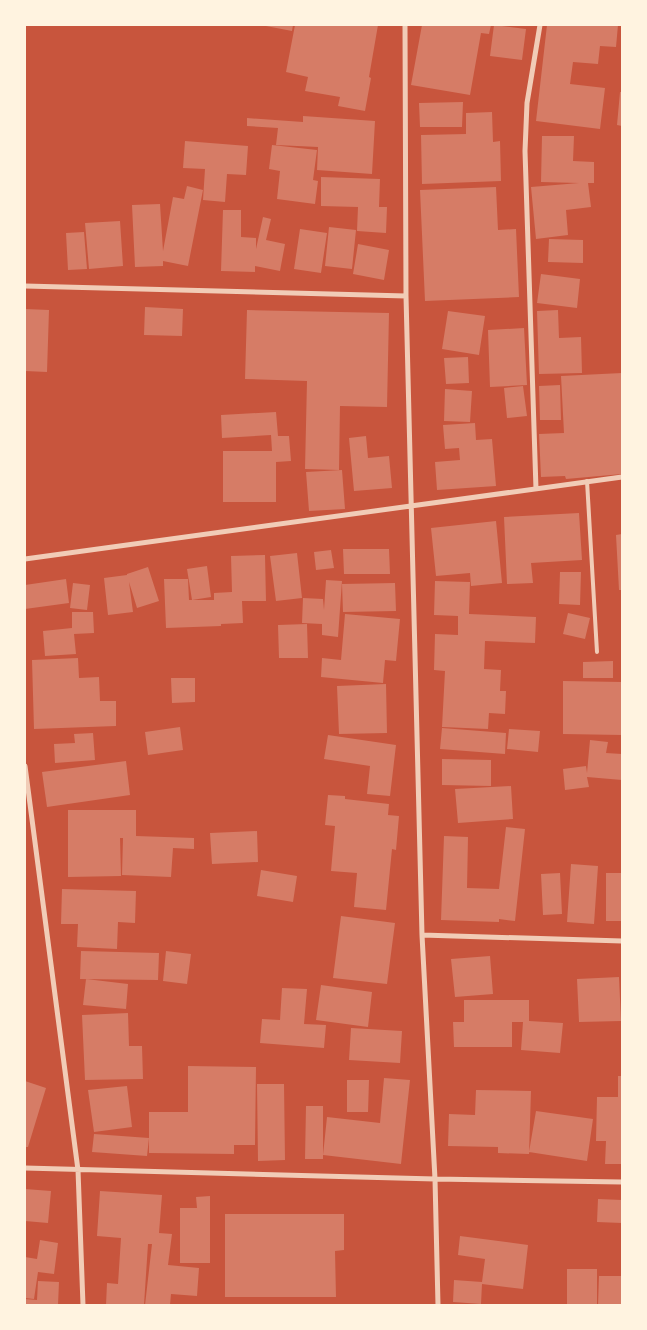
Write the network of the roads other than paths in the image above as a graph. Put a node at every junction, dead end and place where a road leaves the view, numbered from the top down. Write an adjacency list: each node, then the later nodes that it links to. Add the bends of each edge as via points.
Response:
1 (405, 25): 4 (street)
2 (540, 25): 7 (street, via 527,103 525,151)
3 (25, 286): 4 (street)
4 (406, 296): 8 (street)
5 (622, 477): 6 (street)
6 (587, 482): 7 (street); 10 (lane)
7 (536, 489): 8 (street)
8 (412, 506): 9 (street); 12 (street)
9 (25, 559)
10 (597, 652)
11 (25, 766): 15 (street)
12 (422, 934): 13 (street); 16 (street)
13 (622, 941)
14 (25, 1168): 15 (street)
15 (78, 1170): 16 (street); 18 (street)
16 (436, 1179): 17 (street); 19 (street)
17 (622, 1182)
18 (83, 1305)
19 (438, 1305)

